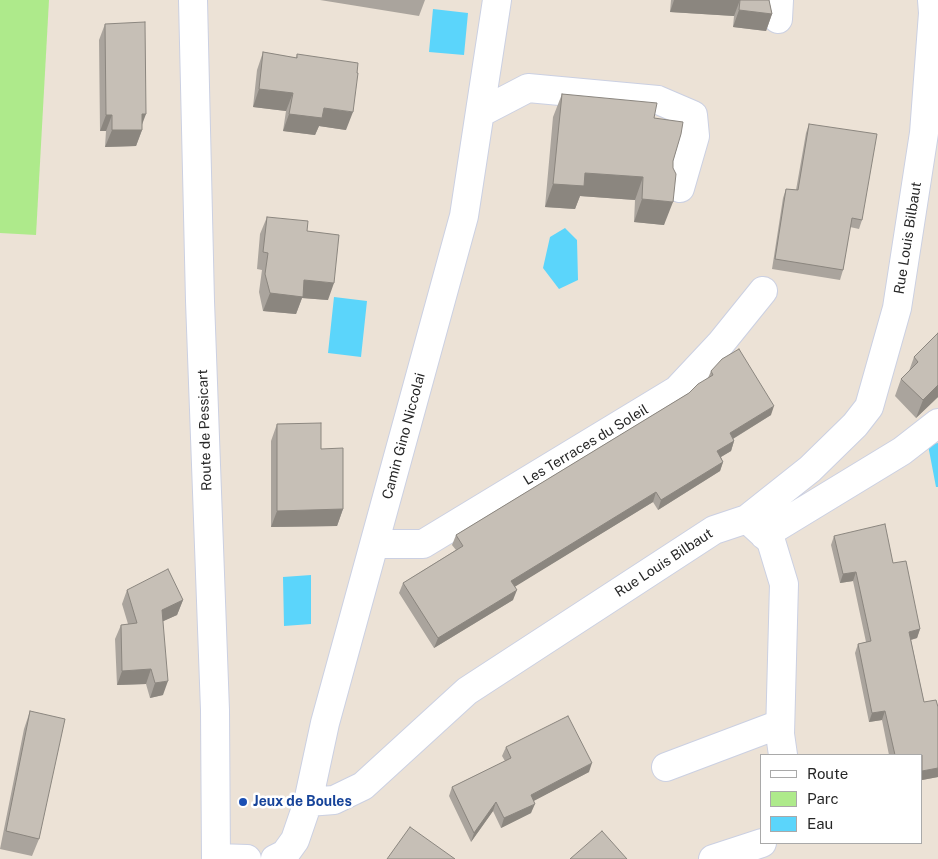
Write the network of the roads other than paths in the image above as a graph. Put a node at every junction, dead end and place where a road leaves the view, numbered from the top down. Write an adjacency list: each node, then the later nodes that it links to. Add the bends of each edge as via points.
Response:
1 (193, 0): 15 (street, Route de Pessicart, via 215,710)
2 (497, 0): 4 (street, Camin Gino Niccolai)
3 (932, 0): 8 (street, Rue Louis Bilbaut, via 924,134 905,260 897,308 869,407)
4 (480, 113): 5 (street, via 528,88 658,100 693,115 695,136); 9 (street, Camin Gino Niccolai, via 464,216)
5 (680, 188)
6 (763, 291): 9 (street, Les Terraces du Soleil, via 677,390 423,544)
7 (938, 423): 8 (street, via 902,451)
8 (756, 527): 10 (street, via 771,541 784,584); 13 (street, Rue Louis Bilbaut, via 714,530 467,691 363,786 334,800)
9 (375, 544): 13 (street, Camin Gino Niccolai, via 325,723)
10 (780, 724): 11 (street); 12 (street)
11 (783, 754)
12 (666, 767)
13 (308, 802): 17 (street, Camin Gino Niccolai, via 295,840 286,854)
14 (760, 844): 18 (street)
15 (216, 858): 16 (street)
16 (247, 859)
17 (275, 859)
18 (713, 859)

